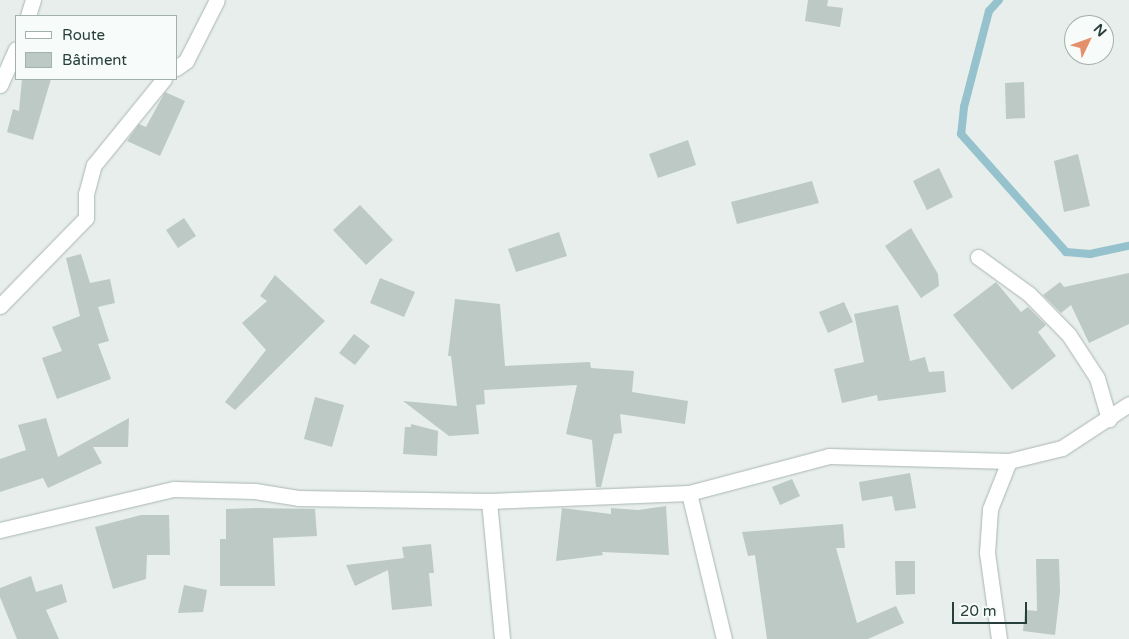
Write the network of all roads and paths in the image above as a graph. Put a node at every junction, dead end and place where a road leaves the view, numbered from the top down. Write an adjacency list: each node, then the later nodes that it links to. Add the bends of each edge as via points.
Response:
1 (33, 0): 3 (street)
2 (217, 0): 5 (street, via 186,62)
3 (28, 15)
4 (15, 51): 7 (street)
5 (178, 67)
6 (163, 80): 9 (street, via 94,165 86,194 86,218)
7 (0, 85)
8 (978, 257): 11 (street, via 1030,294 1069,334 1097,378)
9 (0, 306)
10 (1129, 404): 11 (street)
11 (1109, 419): 12 (street, via 1062,448)
12 (1009, 460): 13 (street, via 829,456); 18 (street, via 990,509 987,553)
13 (689, 493): 14 (street); 17 (street)
14 (489, 501): 15 (street, via 299,498 255,491 174,489); 16 (street)
15 (0, 530)
16 (502, 639)
17 (724, 639)
18 (998, 639)

